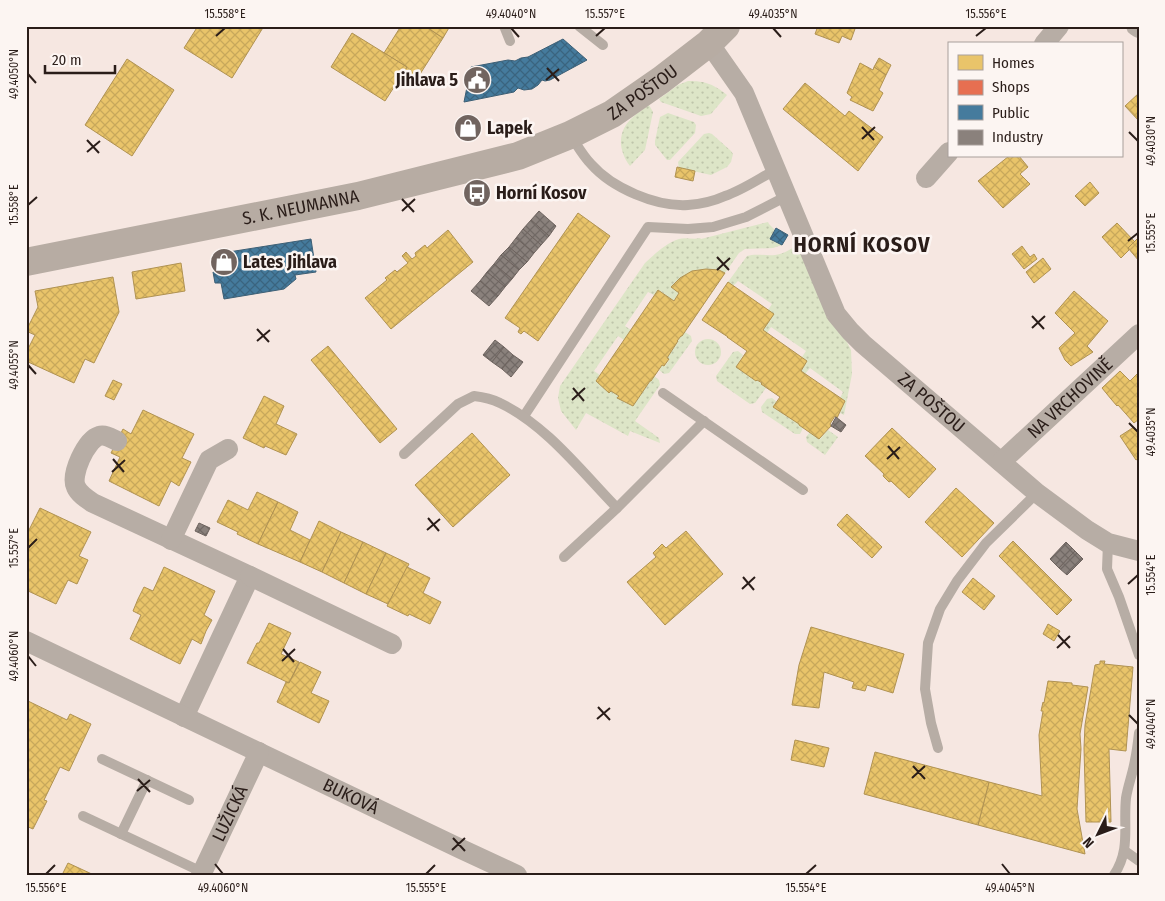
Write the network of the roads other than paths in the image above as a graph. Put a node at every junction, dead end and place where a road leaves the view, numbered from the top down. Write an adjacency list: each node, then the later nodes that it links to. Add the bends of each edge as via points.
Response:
1 (504, 26): 7 (lane)
2 (579, 26): 9 (lane)
3 (1059, 26): 8 (street)
4 (1136, 26): 5 (street)
5 (1139, 28)
6 (717, 35): 10 (street, ZA POŠTOU, via 612,114); 12 (street, ZA POŠTOU)
7 (510, 40)
8 (1046, 42)
9 (603, 45)
10 (570, 135): 12 (lane, via 591,164 607,179 629,192 666,204 710,202 728,196); 15 (street, S. K. NEUMANNA, via 518,156 358,196)
11 (948, 153): 13 (street)
12 (777, 169): 14 (street, ZA POŠTOU)
13 (926, 178)
14 (787, 196): 18 (lane, via 746,217 713,227 648,227); 23 (street, ZA POŠTOU, via 836,314 863,344)
15 (26, 262)
16 (1139, 334): 23 (street, NA VRCHOVINĚ)
17 (664, 393): 19 (lane)
18 (524, 416): 22 (lane, via 499,402 474,396 458,404); 26 (lane, via 550,438)
19 (704, 421): 24 (lane); 26 (lane)
20 (117, 441): 27 (street, via 104,435 93,439 75,472 75,487 93,503)
21 (228, 449): 27 (street, via 209,460)
22 (404, 454)
23 (1000, 462): 25 (street, ZA POŠTOU)
24 (803, 490)
25 (1037, 492): 28 (street, ZA POŠTOU); 37 (lane, via 986,543 940,609 928,643 925,689)
26 (616, 508): 30 (lane)
27 (171, 540): 31 (street)
28 (1108, 543): 29 (street, ZA POŠTOU); 34 (lane, via 1107,569)
29 (1139, 551)
30 (564, 557)
31 (250, 576): 33 (street); 35 (street)
32 (26, 641): 35 (street, BUKOVÁ)
33 (392, 644)
34 (1139, 655)
35 (184, 717): 38 (street, BUKOVÁ)
36 (1139, 733): 44 (lane, via 1126,800)
37 (938, 748)
38 (259, 752): 46 (street, LUŽICKÁ); 47 (street, BUKOVÁ)
39 (102, 759): 40 (lane)
40 (147, 780): 41 (lane); 43 (lane)
41 (189, 800)
42 (83, 816): 43 (lane)
43 (121, 834): 46 (lane)
44 (1125, 851): 45 (lane); 48 (lane)
45 (1139, 861)
46 (201, 873)
47 (518, 875)
48 (1114, 875)

